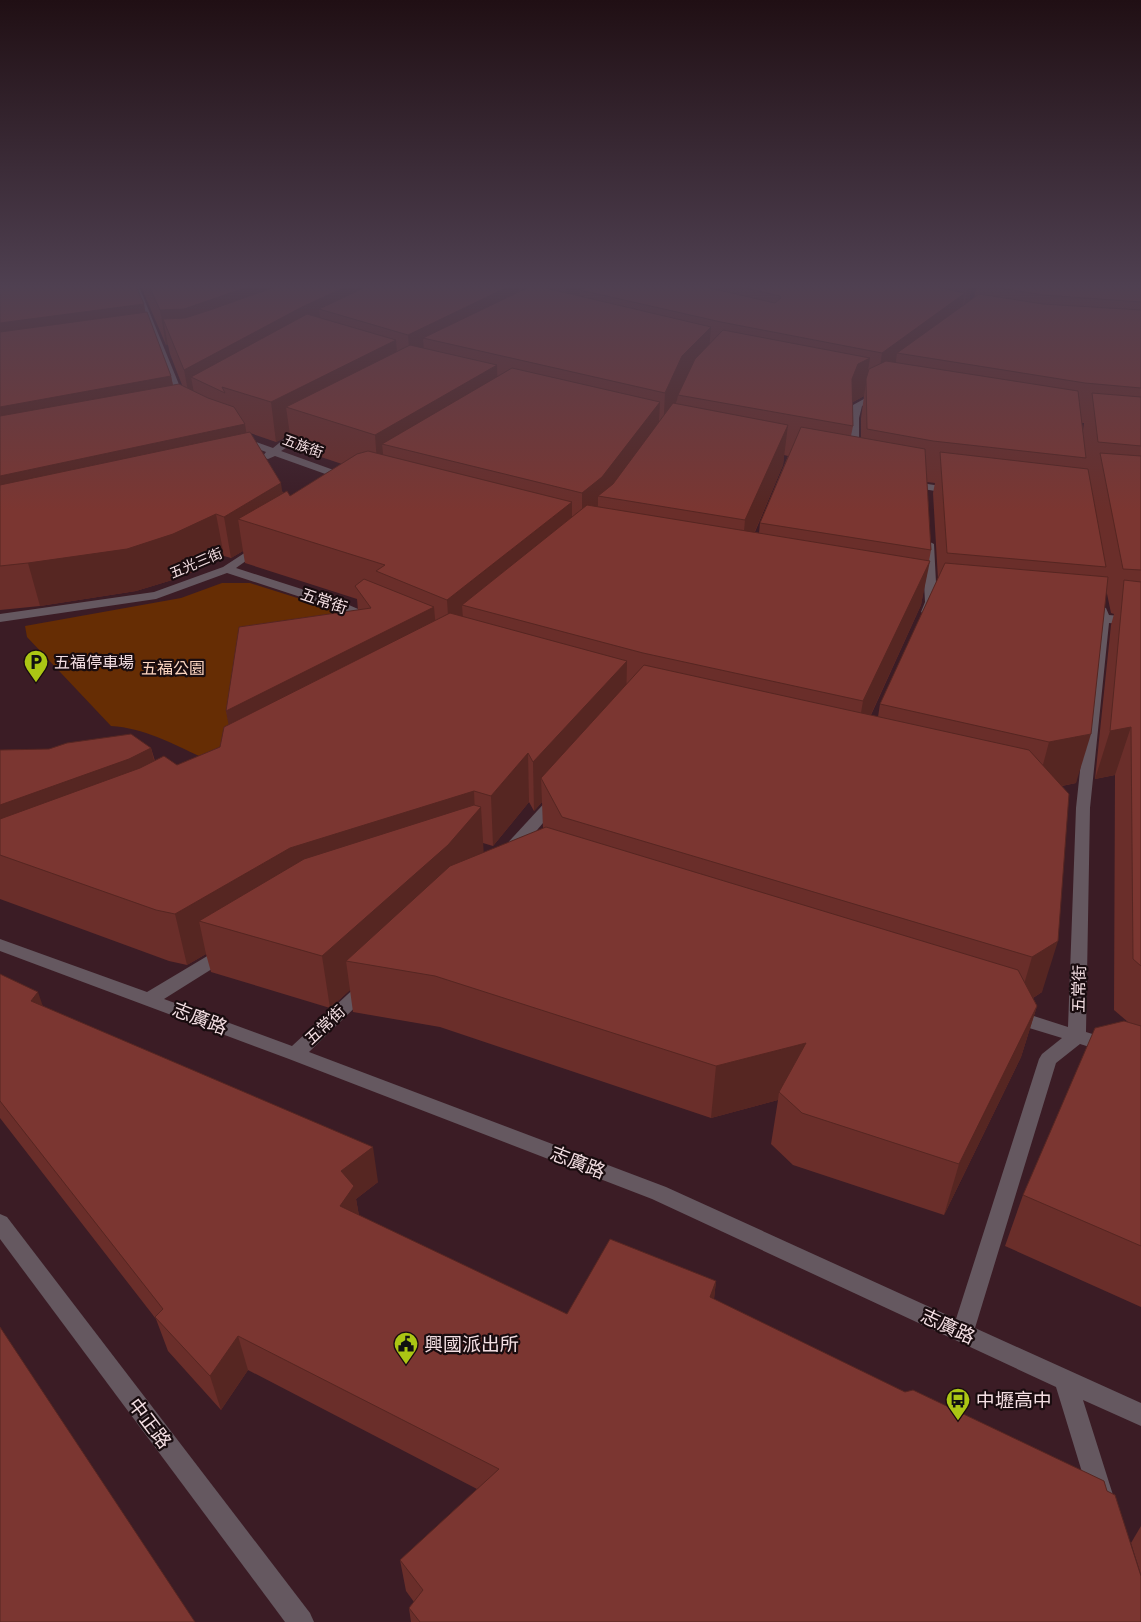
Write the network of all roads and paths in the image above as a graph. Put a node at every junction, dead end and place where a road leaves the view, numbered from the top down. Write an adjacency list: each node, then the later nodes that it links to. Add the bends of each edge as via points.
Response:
1 (165, 360): 3 (street)
2 (864, 391): 7 (street, via 886,392 858,405 854,418)
3 (187, 416)
4 (314, 427): 6 (street)
5 (227, 435): 6 (street, 五族街)
6 (273, 450): 8 (street); 10 (street, 五族街)
7 (854, 464)
8 (259, 466)
9 (899, 482): 11 (street, via 925,492)
10 (363, 484)
11 (963, 492)
12 (928, 535): 19 (street, via 931,602)
13 (270, 540): 14 (street, 五光三街)
14 (227, 569): 17 (street, 五光三街, via 156,595); 21 (street, 五常街, via 338,605)
15 (1100, 600): 18 (street, 五常街)
16 (1074, 616): 18 (street)
17 (0, 618)
18 (1103, 619): 20 (street); 29 (street, 五常街, via 1078,807)
19 (923, 620)
20 (1141, 622)
21 (382, 624)
22 (562, 792): 23 (street, via 499,859)
23 (523, 864)
24 (240, 944): 27 (street)
25 (0, 945): 27 (street, 志廣路)
26 (374, 979): 30 (street, 五常街)
27 (150, 999): 30 (street, 志廣路)
28 (993, 1010): 29 (street)
29 (1077, 1037): 31 (street); 33 (street, 五常街, via 1048,1059)
30 (295, 1054): 33 (street, 志廣路, via 659,1193)
31 (1141, 1056)
32 (0, 1223): 37 (street, 中正路)
33 (962, 1333): 34 (street, 志廣路)
34 (1065, 1380): 35 (street, 志廣路); 36 (street)
35 (1141, 1415)
36 (1109, 1519)
37 (301, 1622)

